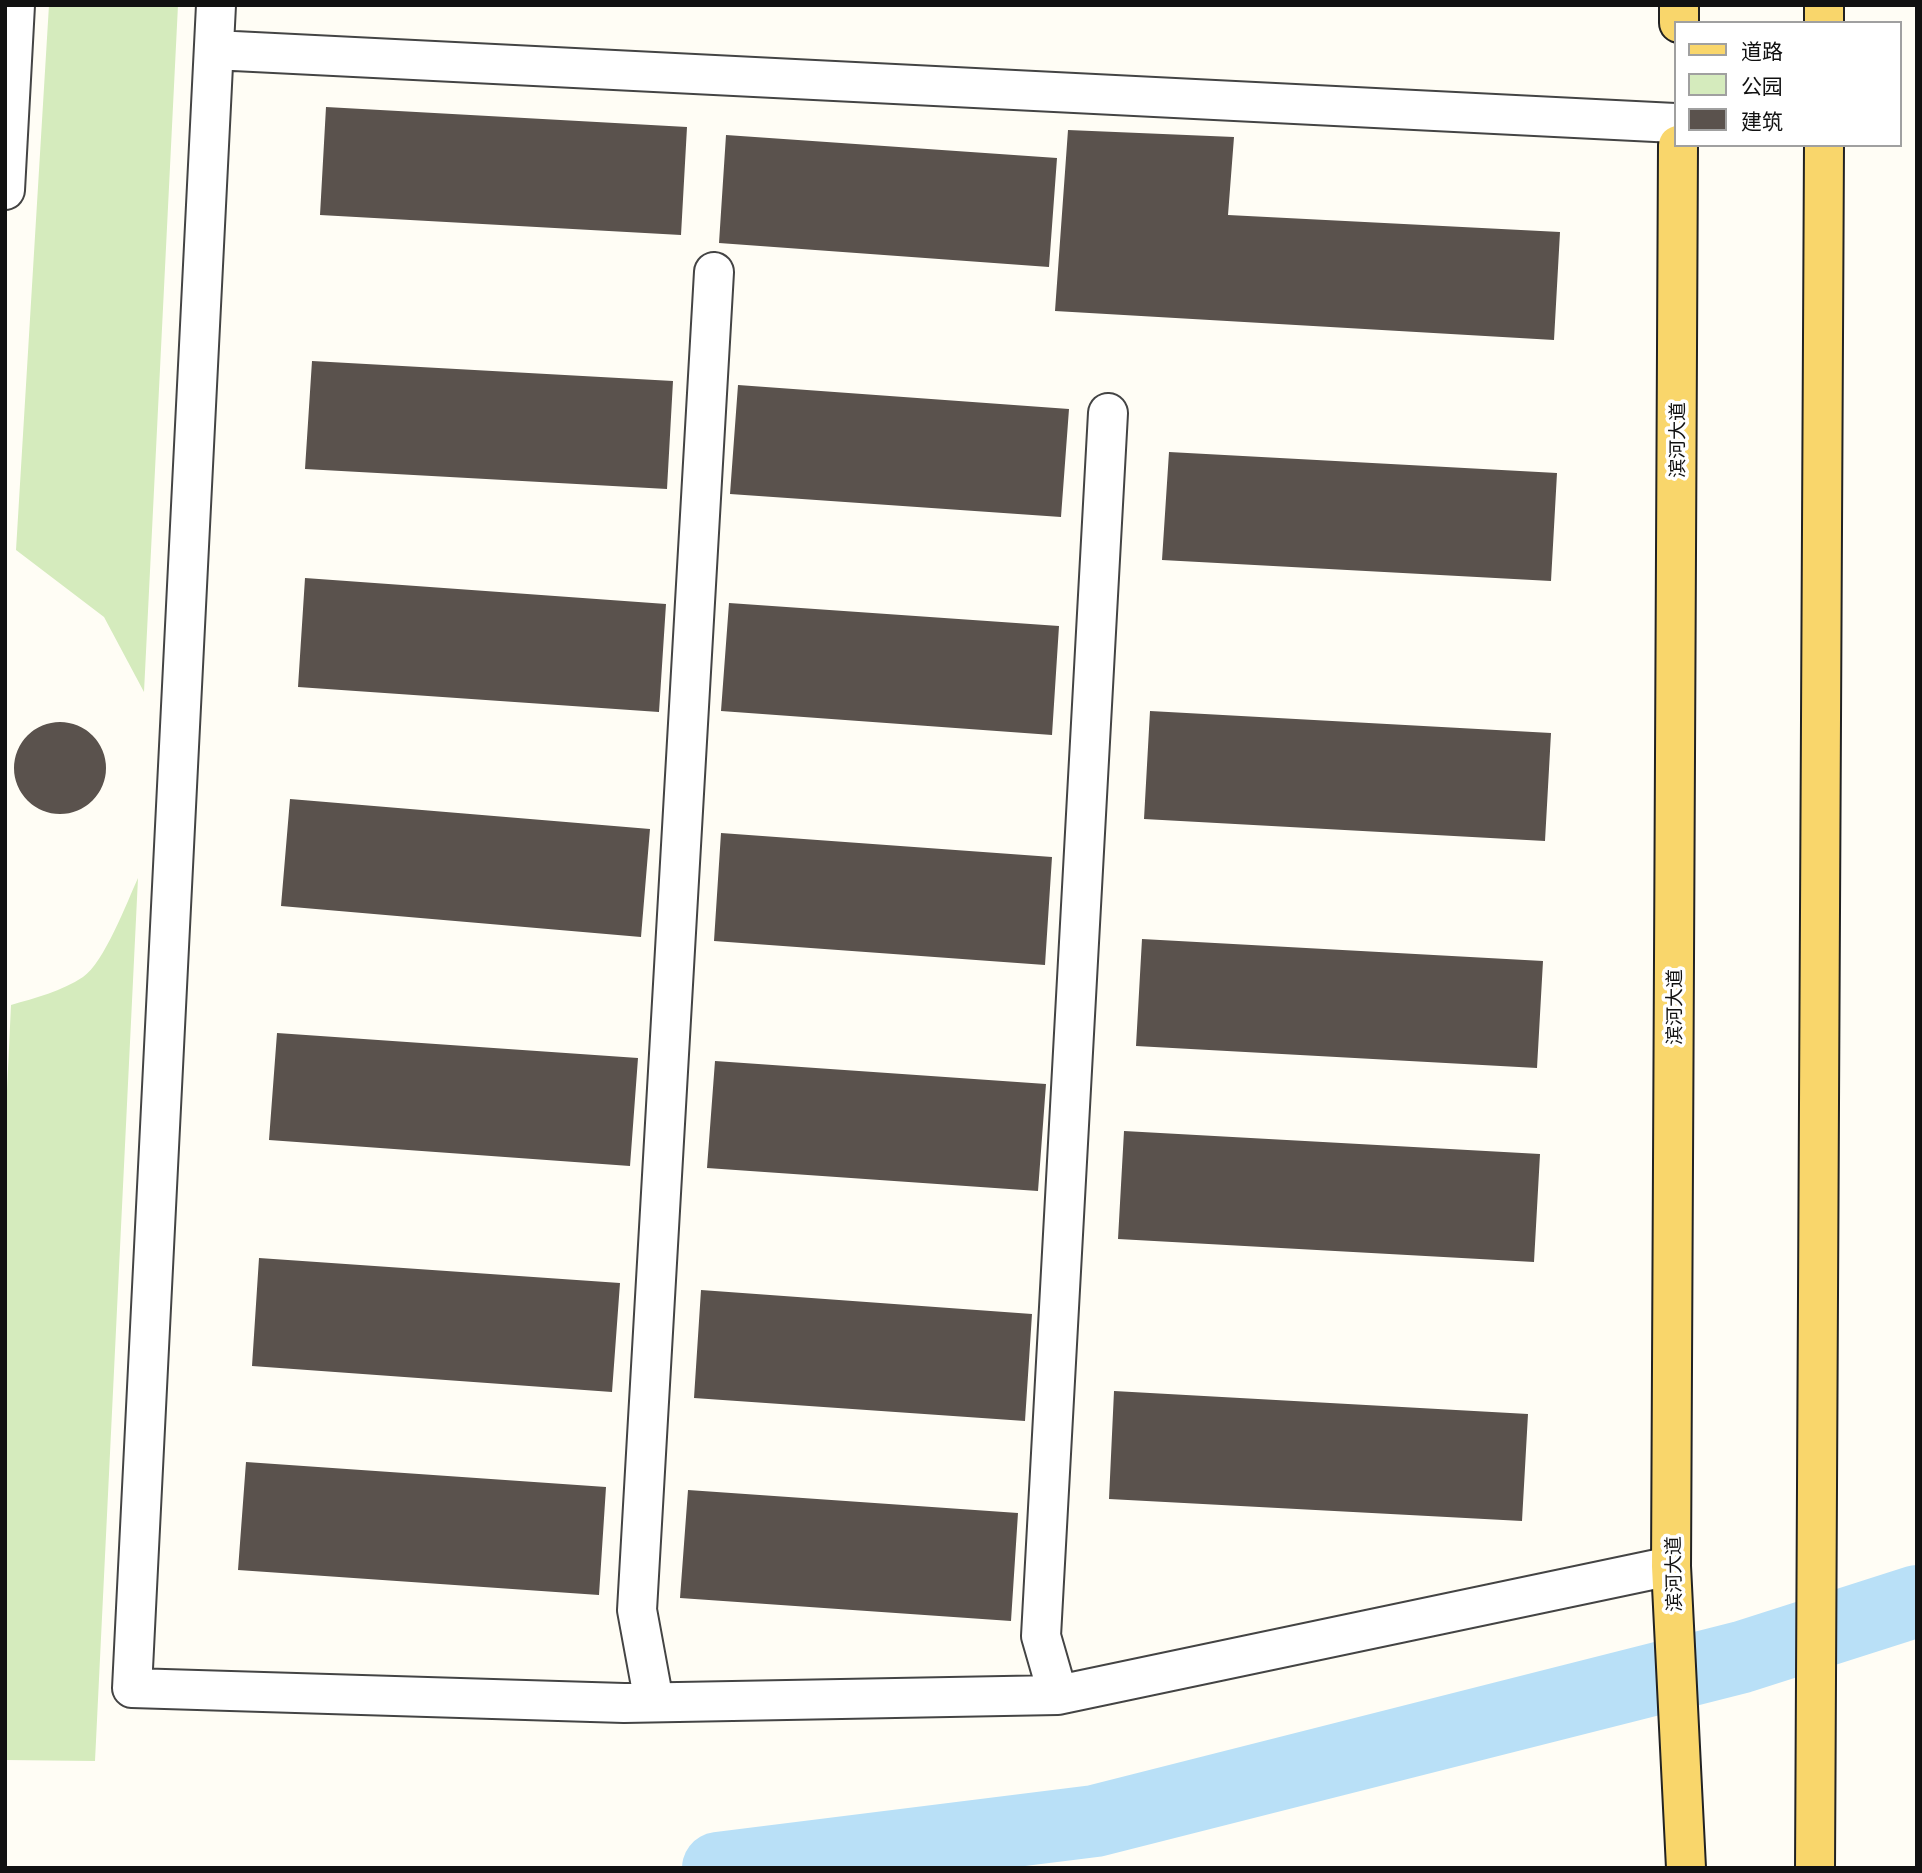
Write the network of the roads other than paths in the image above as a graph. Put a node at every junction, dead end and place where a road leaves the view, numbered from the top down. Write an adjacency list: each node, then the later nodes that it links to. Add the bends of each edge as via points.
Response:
1 (15, 5): 7 (street)
2 (216, 5): 3 (street)
3 (214, 50): 4 (street); 12 (street, via 132,1688)
4 (1674, 123)
5 (1678, 147): 10 (main road, 滨河大道)
6 (1824, 147): 14 (main road)
7 (5, 190)
8 (714, 272): 12 (street, via 637,1610)
9 (1108, 413): 11 (street, via 1041,1636)
10 (1671, 1566): 11 (street); 13 (main road, 滨河大道)
11 (1058, 1695): 12 (street)
12 (653, 1702)
13 (1686, 1868)
14 (1815, 1868)

